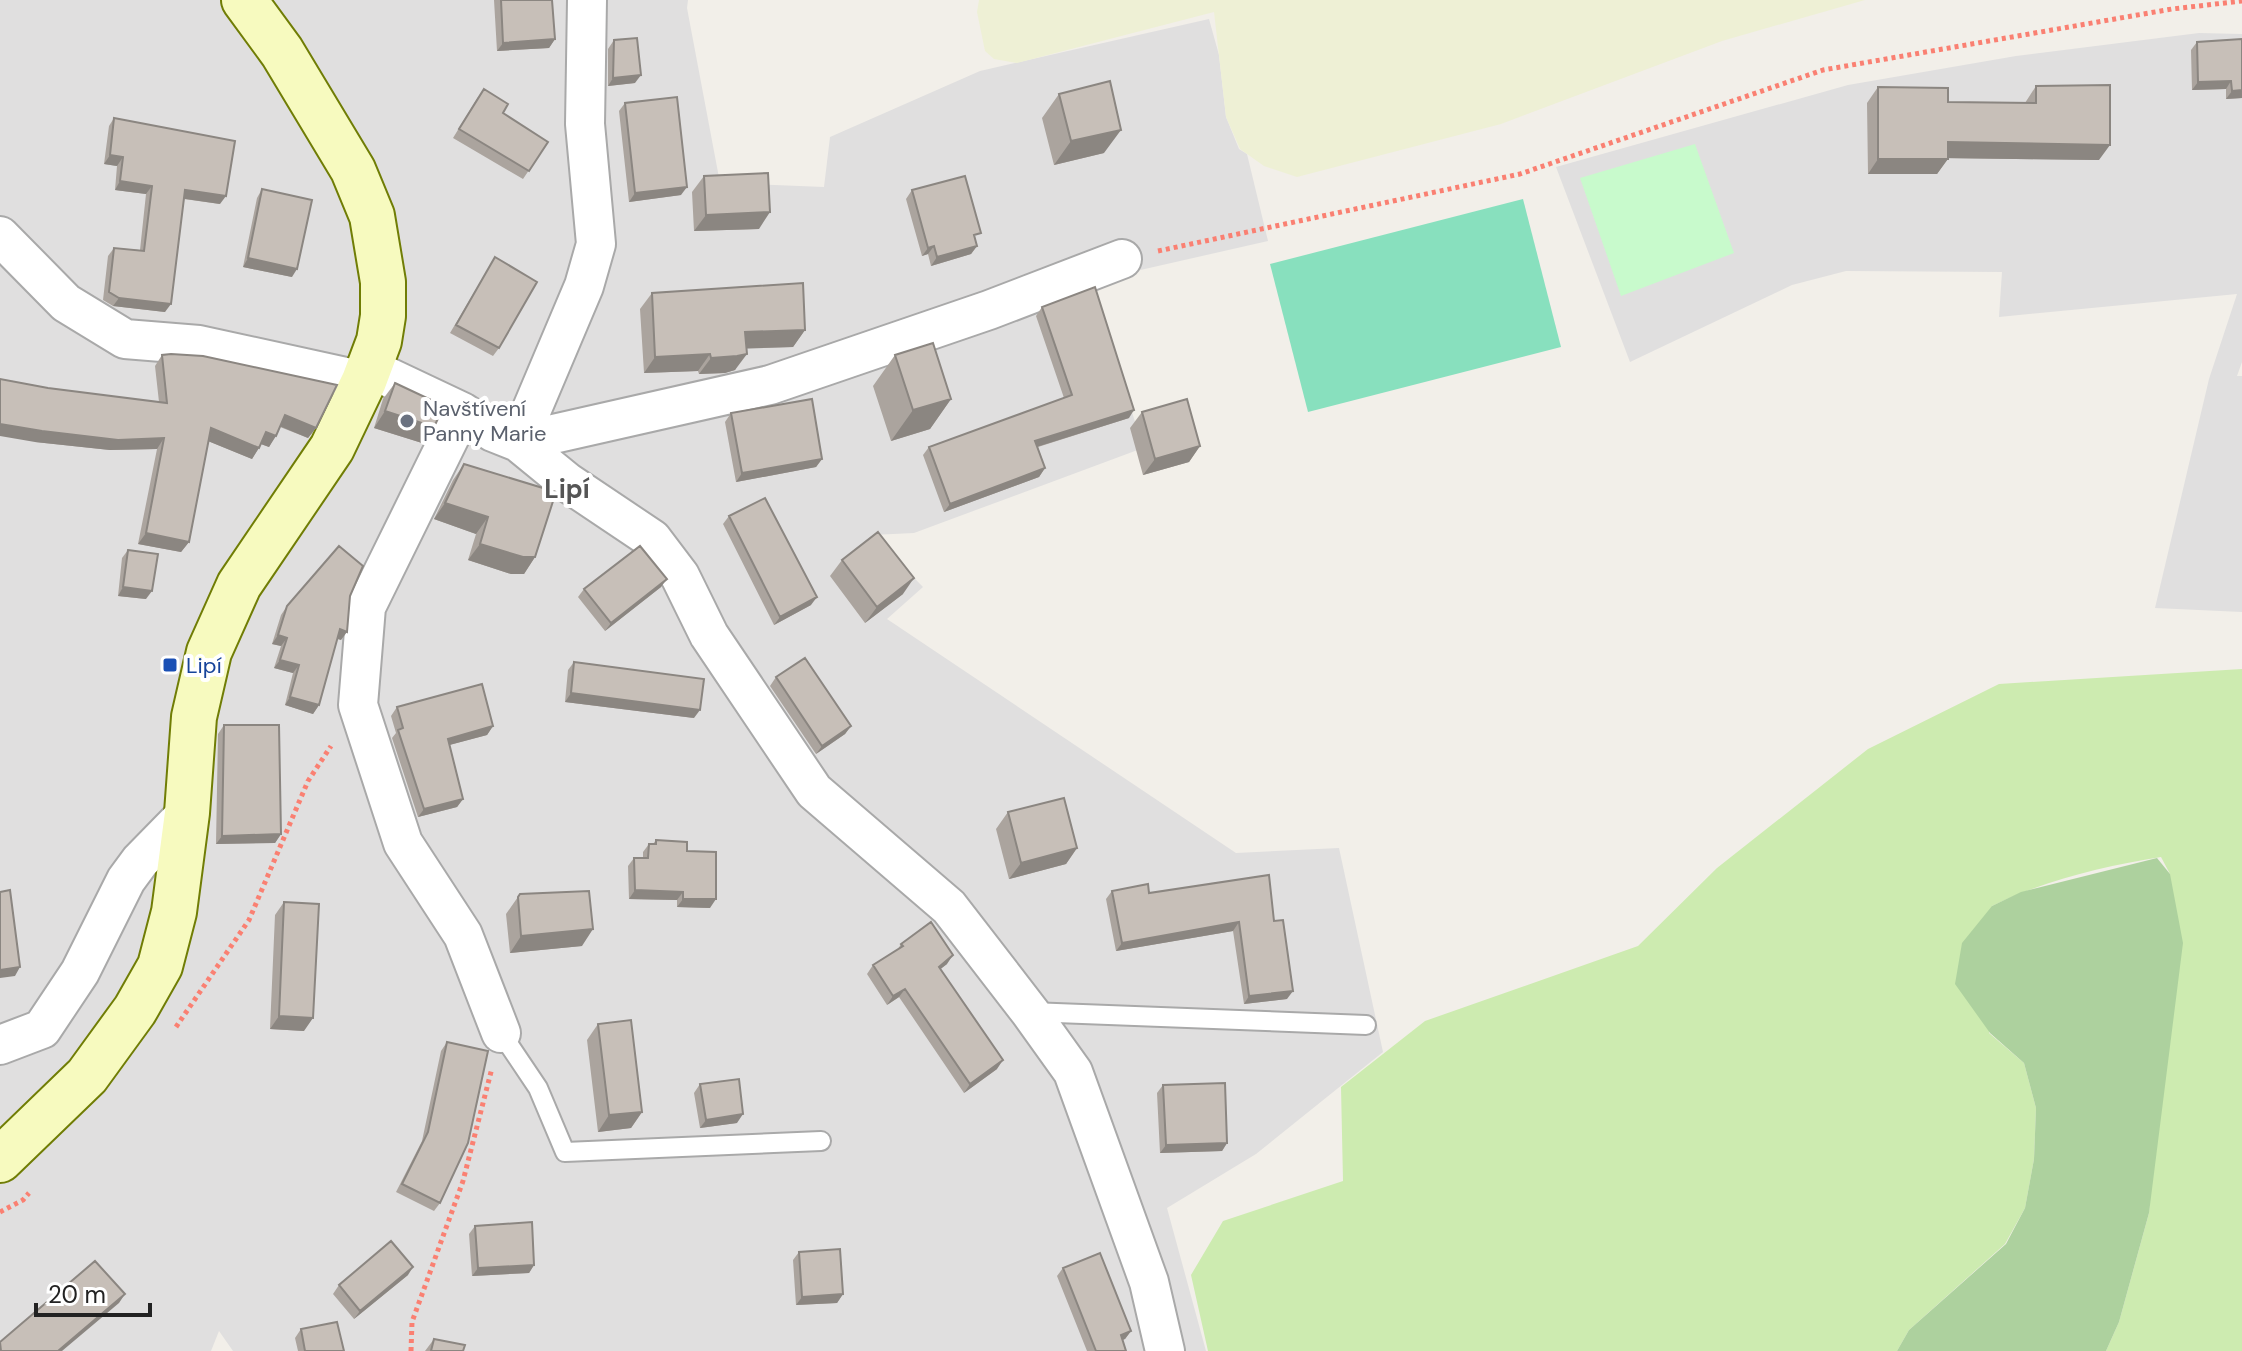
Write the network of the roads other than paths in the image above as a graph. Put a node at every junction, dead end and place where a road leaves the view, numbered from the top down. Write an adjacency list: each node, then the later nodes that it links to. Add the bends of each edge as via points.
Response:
1 (244, 0): 5 (street, via 353,170 372,216 382,270 383,316)
2 (587, 0): 7 (street, via 585,124 596,244 584,286)
3 (0, 236): 5 (street, via 66,303 125,339 199,345)
4 (1122, 259): 7 (street, via 770,385)
5 (367, 375): 6 (street); 8 (street, via 332,448 239,585 220,623 194,717)
6 (462, 412): 7 (street); 11 (street, via 366,607 358,705 403,843 463,935)
7 (518, 442): 9 (street, via 652,539 814,791 949,907)
8 (187, 813): 12 (street, via 126,880 80,972 42,1029); 14 (street, via 169,940 150,988 87,1076)
9 (1030, 1012): 10 (lane); 15 (street, via 1073,1072 1149,1282)
10 (1366, 1025)
11 (501, 1033): 13 (lane, via 538,1088 565,1152)
12 (0, 1045)
13 (821, 1141)
14 (0, 1160)
15 (1165, 1351)

